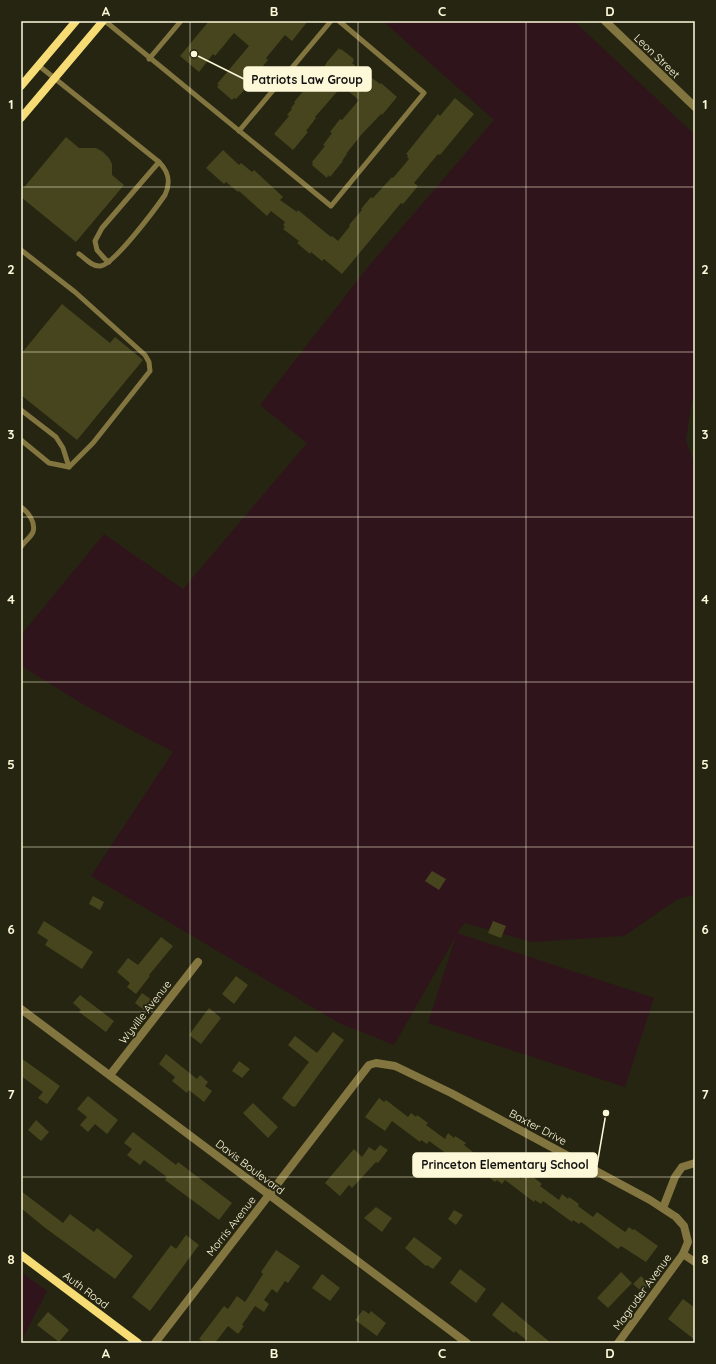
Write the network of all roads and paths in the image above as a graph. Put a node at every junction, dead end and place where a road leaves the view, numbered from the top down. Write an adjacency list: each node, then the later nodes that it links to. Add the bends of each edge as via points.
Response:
1 (76, 21): 8 (main road)
2 (104, 21): 7 (lane); 9 (main road)
3 (181, 21): 7 (lane)
4 (331, 21): 13 (lane)
5 (339, 21): 13 (lane, via 424,93 331,206)
6 (605, 21): 11 (street, Leon Street)
7 (149, 59): 13 (lane)
8 (38, 65): 9 (lane); 10 (main road)
9 (54, 78): 12 (main road); 14 (lane)
10 (21, 86)
11 (695, 107)
12 (21, 118)
13 (239, 131)
14 (159, 162): 17 (lane, via 168,175 169,187 132,238); 17 (lane, via 102,228 95,241 97,250)
15 (21, 250): 20 (lane, via 76,292 145,355 149,362 150,372 93,443)
16 (79, 254): 17 (lane, via 94,265 100,266)
17 (109, 262)
18 (21, 410): 20 (lane, via 56,438 63,448)
19 (21, 440): 20 (lane, via 49,462)
20 (69, 467)
21 (21, 507): 22 (lane, via 29,515 33,526 32,532)
22 (21, 547)
23 (198, 962): 26 (street, Wyville Avenue)
24 (21, 1009): 26 (street, Davis Boulevard)
25 (369, 1065): 28 (street, Morris Avenue); 29 (street, Baxter Drive, via 376,1063 394,1066 451,1093)
26 (110, 1075): 28 (street, Davis Boulevard)
27 (695, 1163): 29 (street, via 682,1167 675,1177)
28 (269, 1195): 34 (street, Morris Avenue); 35 (street, Davis Boulevard)
29 (663, 1208): 30 (street, Baxter Drive, via 684,1226 688,1242)
30 (683, 1254): 32 (street); 36 (street, Magruder Avenue)
31 (21, 1255): 33 (main road, Auth Road)
32 (694, 1259)
33 (138, 1343)
34 (154, 1343)
35 (467, 1343)
36 (618, 1343)

